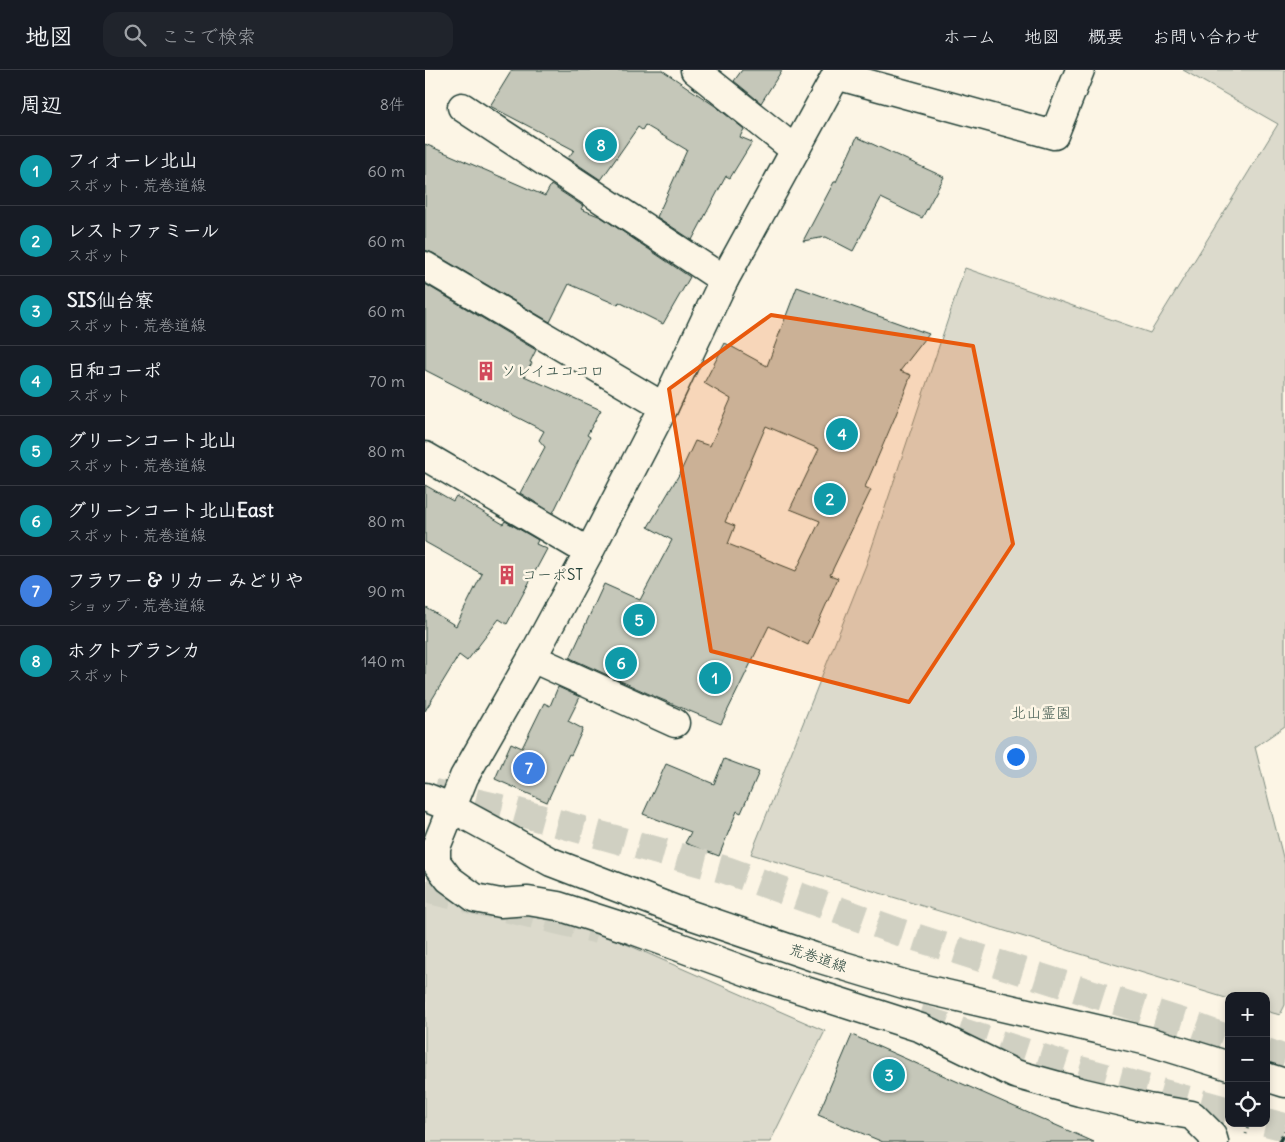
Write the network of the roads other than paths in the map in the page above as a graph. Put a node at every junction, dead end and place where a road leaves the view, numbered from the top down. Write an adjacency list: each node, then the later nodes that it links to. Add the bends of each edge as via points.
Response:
1 (695, 70): 5 (street)
2 (1080, 70): 3 (street, via 1054,135)
3 (838, 73): 5 (street)
4 (462, 107): 7 (street)
5 (795, 150): 7 (street)
6 (425, 266): 8 (street)
7 (724, 280): 8 (street)
8 (664, 407): 10 (street)
9 (425, 456): 10 (street)
10 (589, 552): 11 (street)
11 (532, 658): 12 (street); 14 (street)
12 (675, 723)
13 (425, 797): 14 (street, 荒巻道線)
14 (450, 807): 15 (street, 荒巻道線, via 551,862 676,910 814,957 907,985 1148,1042); 18 (street, via 435,847 436,862 449,880 475,898 500,903 528,901 558,906 633,930 759,976 921,1028 1015,1074 1148,1108 1192,1115 1212,1135)
15 (1225, 1065)
16 (1270, 1078): 17 (street)
17 (1285, 1083)
18 (1214, 1142)

